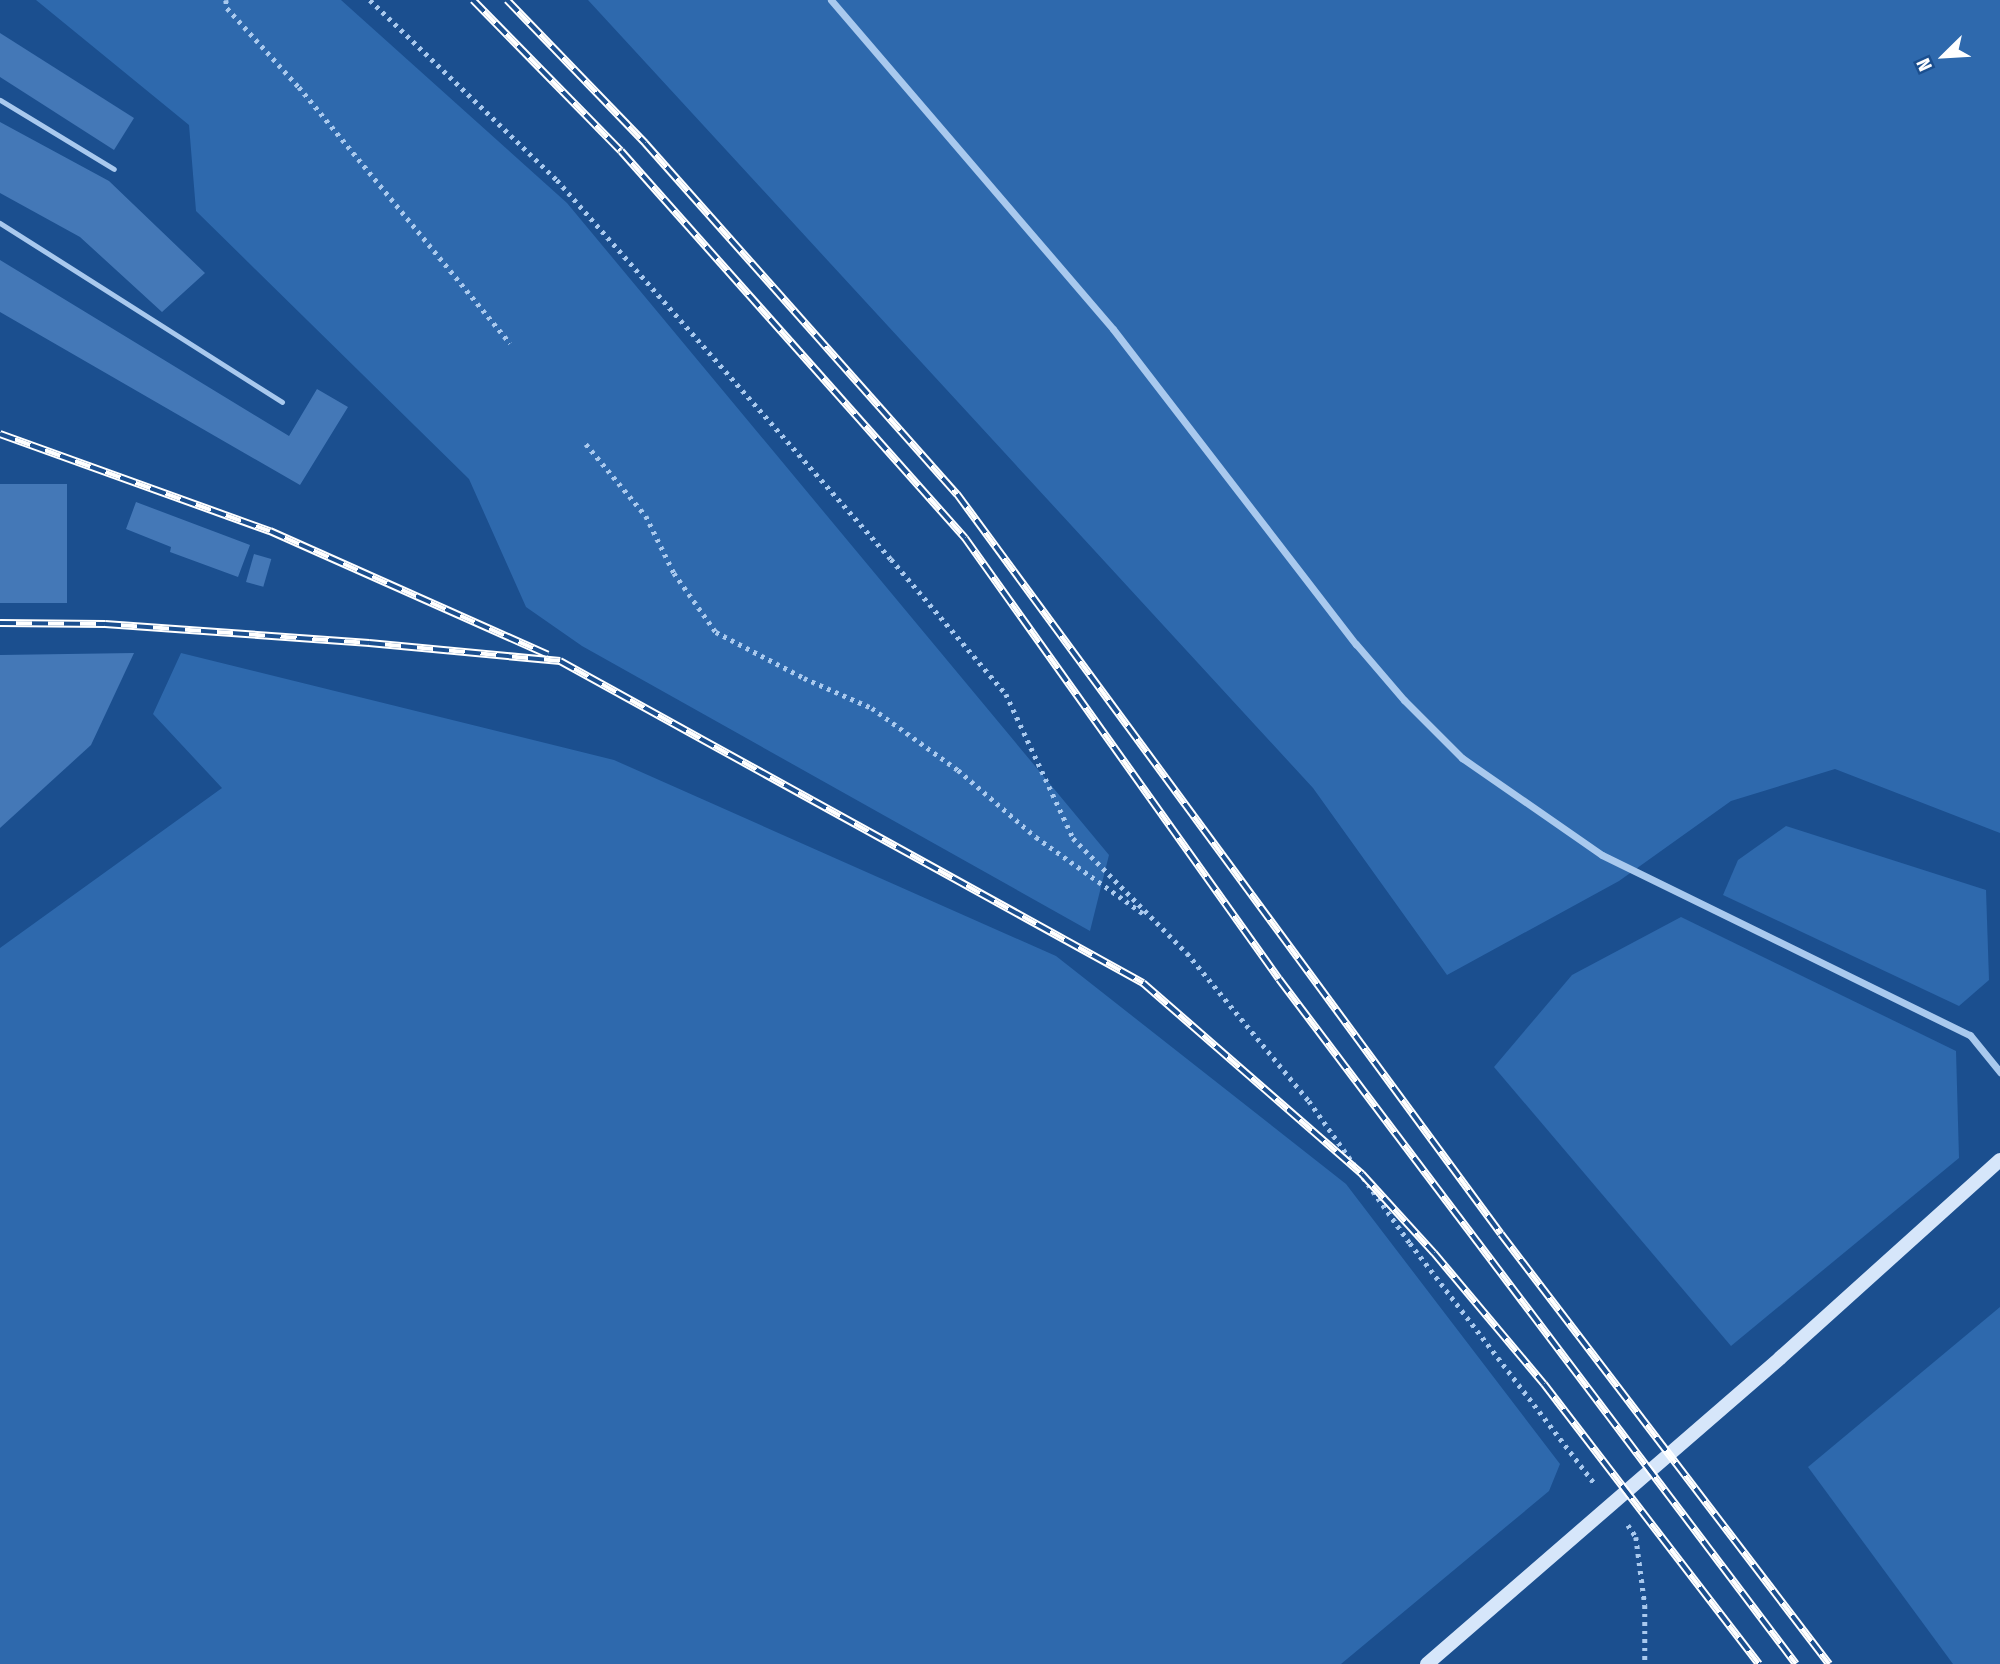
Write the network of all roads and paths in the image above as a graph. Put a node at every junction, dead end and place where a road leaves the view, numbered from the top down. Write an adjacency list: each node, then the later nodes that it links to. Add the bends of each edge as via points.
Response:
1 (226, 0): 7 (path, via 227,8)
2 (370, 0): 10 (path, via 557,180 891,559 1006,694 1073,838)
3 (831, 0): 11 (street, via 1113,329 1356,644 1462,758 1602,855 1970,1035)
4 (0, 100): 5 (lane)
5 (114, 169)
6 (0, 223): 8 (lane)
7 (510, 343)
8 (282, 402)
9 (586, 444): 10 (path, via 646,516 674,573 716,632 872,708 958,770 1036,837)
10 (1156, 922): 13 (path, via 1310,1101 1410,1244)
11 (2000, 1072)
12 (2000, 1160): 15 (main road)
13 (1602, 1493)
14 (1619, 1515): 16 (path, via 1636,1536 1645,1605)
15 (1427, 1664)
16 (1645, 1664)

